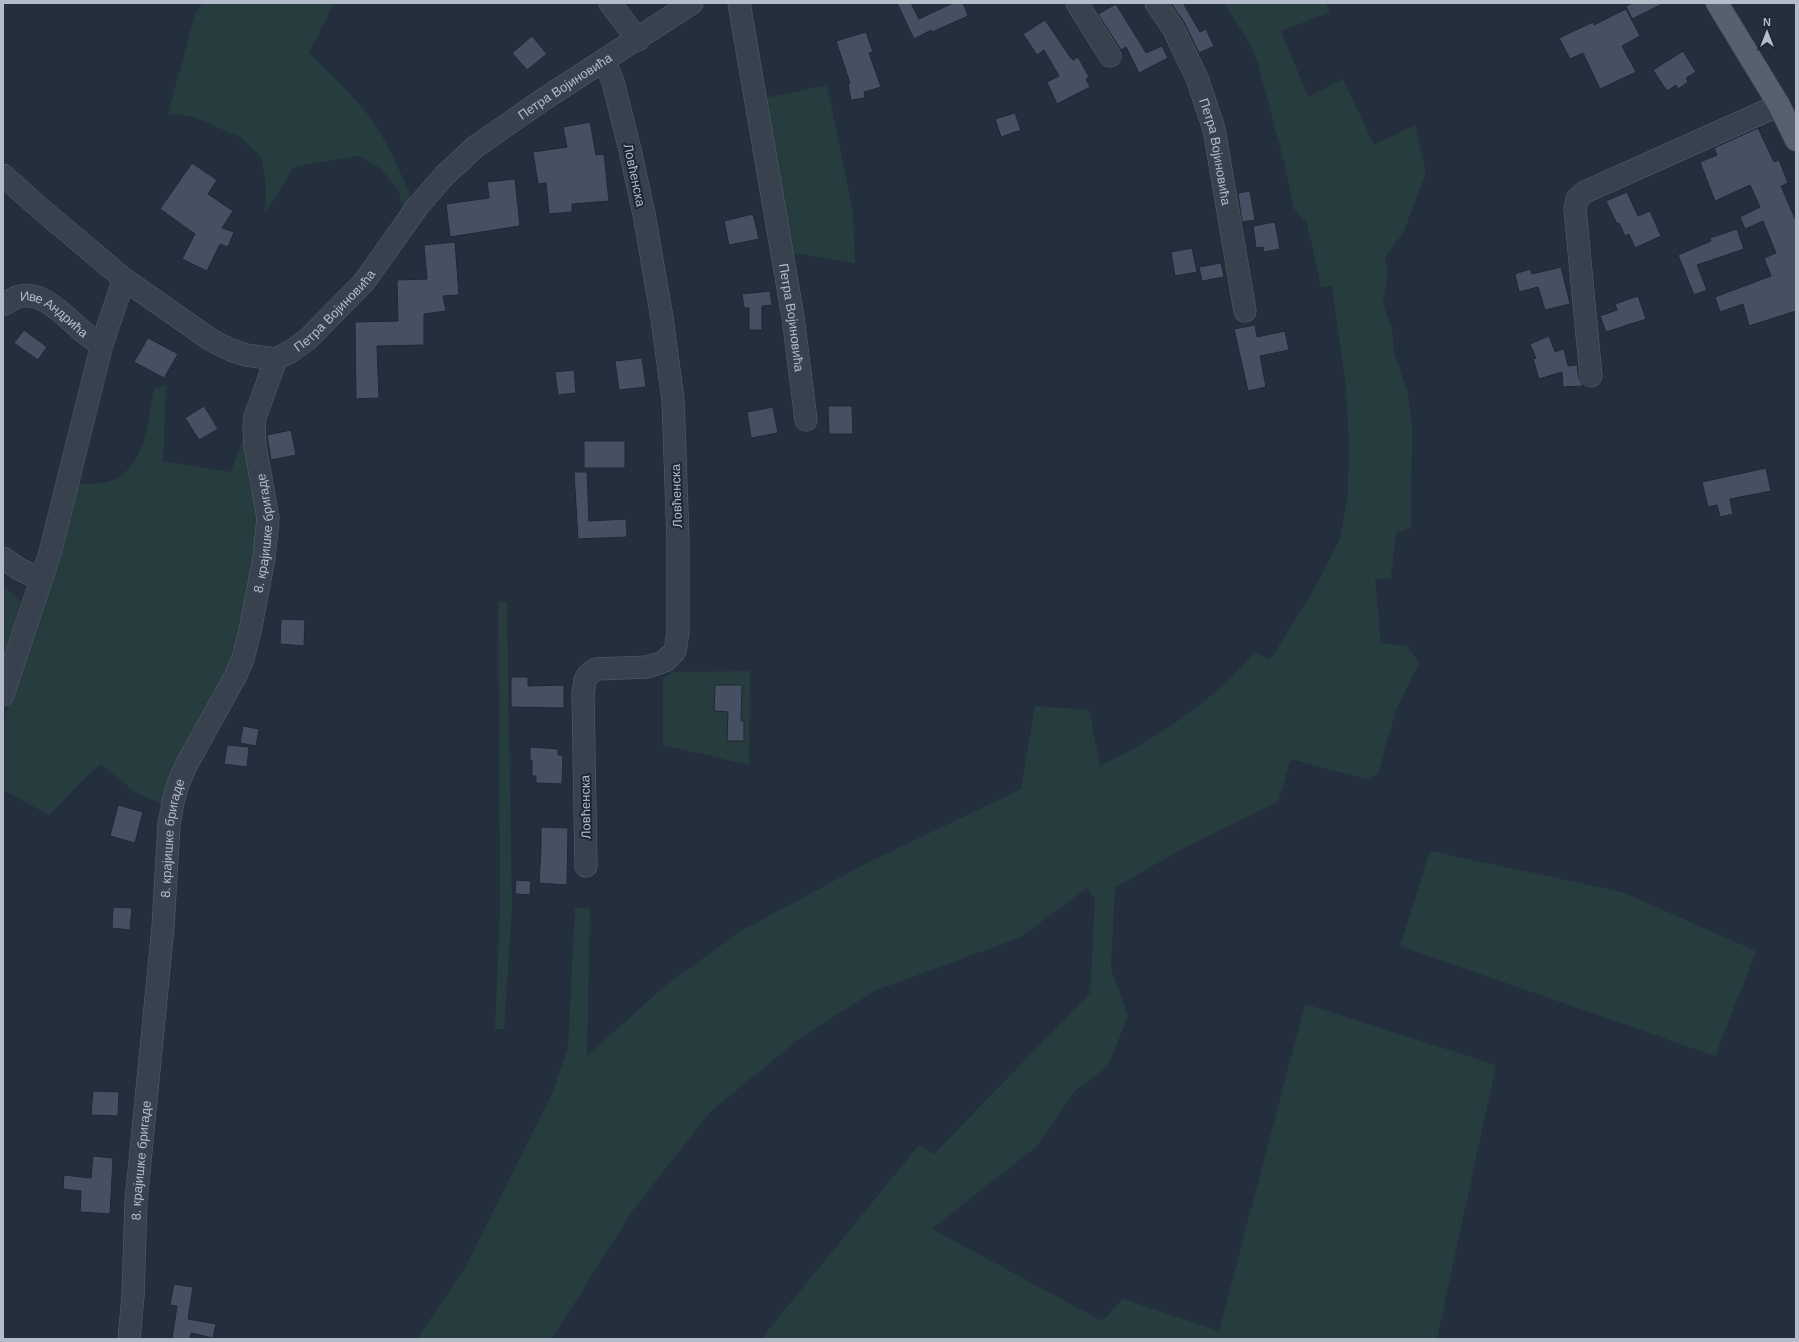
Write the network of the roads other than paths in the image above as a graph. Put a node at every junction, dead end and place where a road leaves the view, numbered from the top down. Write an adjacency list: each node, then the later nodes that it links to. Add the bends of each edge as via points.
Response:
1 (610, 3): 7 (street)
2 (692, 3): 7 (street, Петра Војиновића)
3 (739, 3): 19 (street, Петра Војиновића, via 793,317)
4 (1077, 3): 8 (street)
5 (1156, 3): 15 (street, Петра Војиновића, via 1173,28 1197,78 1214,129)
6 (1717, 3): 10 (main road)
7 (638, 40): 9 (street, Петра Војиновића)
8 (1110, 56)
9 (605, 61): 17 (street, Петра Војиновића, via 475,147 444,176 418,206 364,282 308,338); 23 (street, Ловћенска, via 644,214 673,400 678,539 678,632 675,651 665,662 648,666 602,668 591,672 585,680 583,694)
10 (1779, 105): 11 (main road); 18 (street, via 1585,192 1577,198 1575,209)
11 (1796, 140)
12 (3, 175): 13 (street)
13 (124, 279): 16 (street); 17 (street, via 211,340 231,350)
14 (3, 305): 16 (street, Иве Андрића, via 17,297 35,297 52,305 91,338)
15 (1245, 311)
16 (102, 344): 21 (street, via 50,553)
17 (276, 359): 24 (street, 8. крајишке бригаде, via 254,423 255,445 268,518 264,558 250,631 235,677 179,781 169,824 163,927 136,1202)
18 (1591, 376)
19 (806, 420)
20 (3, 558): 21 (street)
21 (40, 580): 22 (street)
22 (3, 695)
23 (586, 866)
24 (129, 1339)

